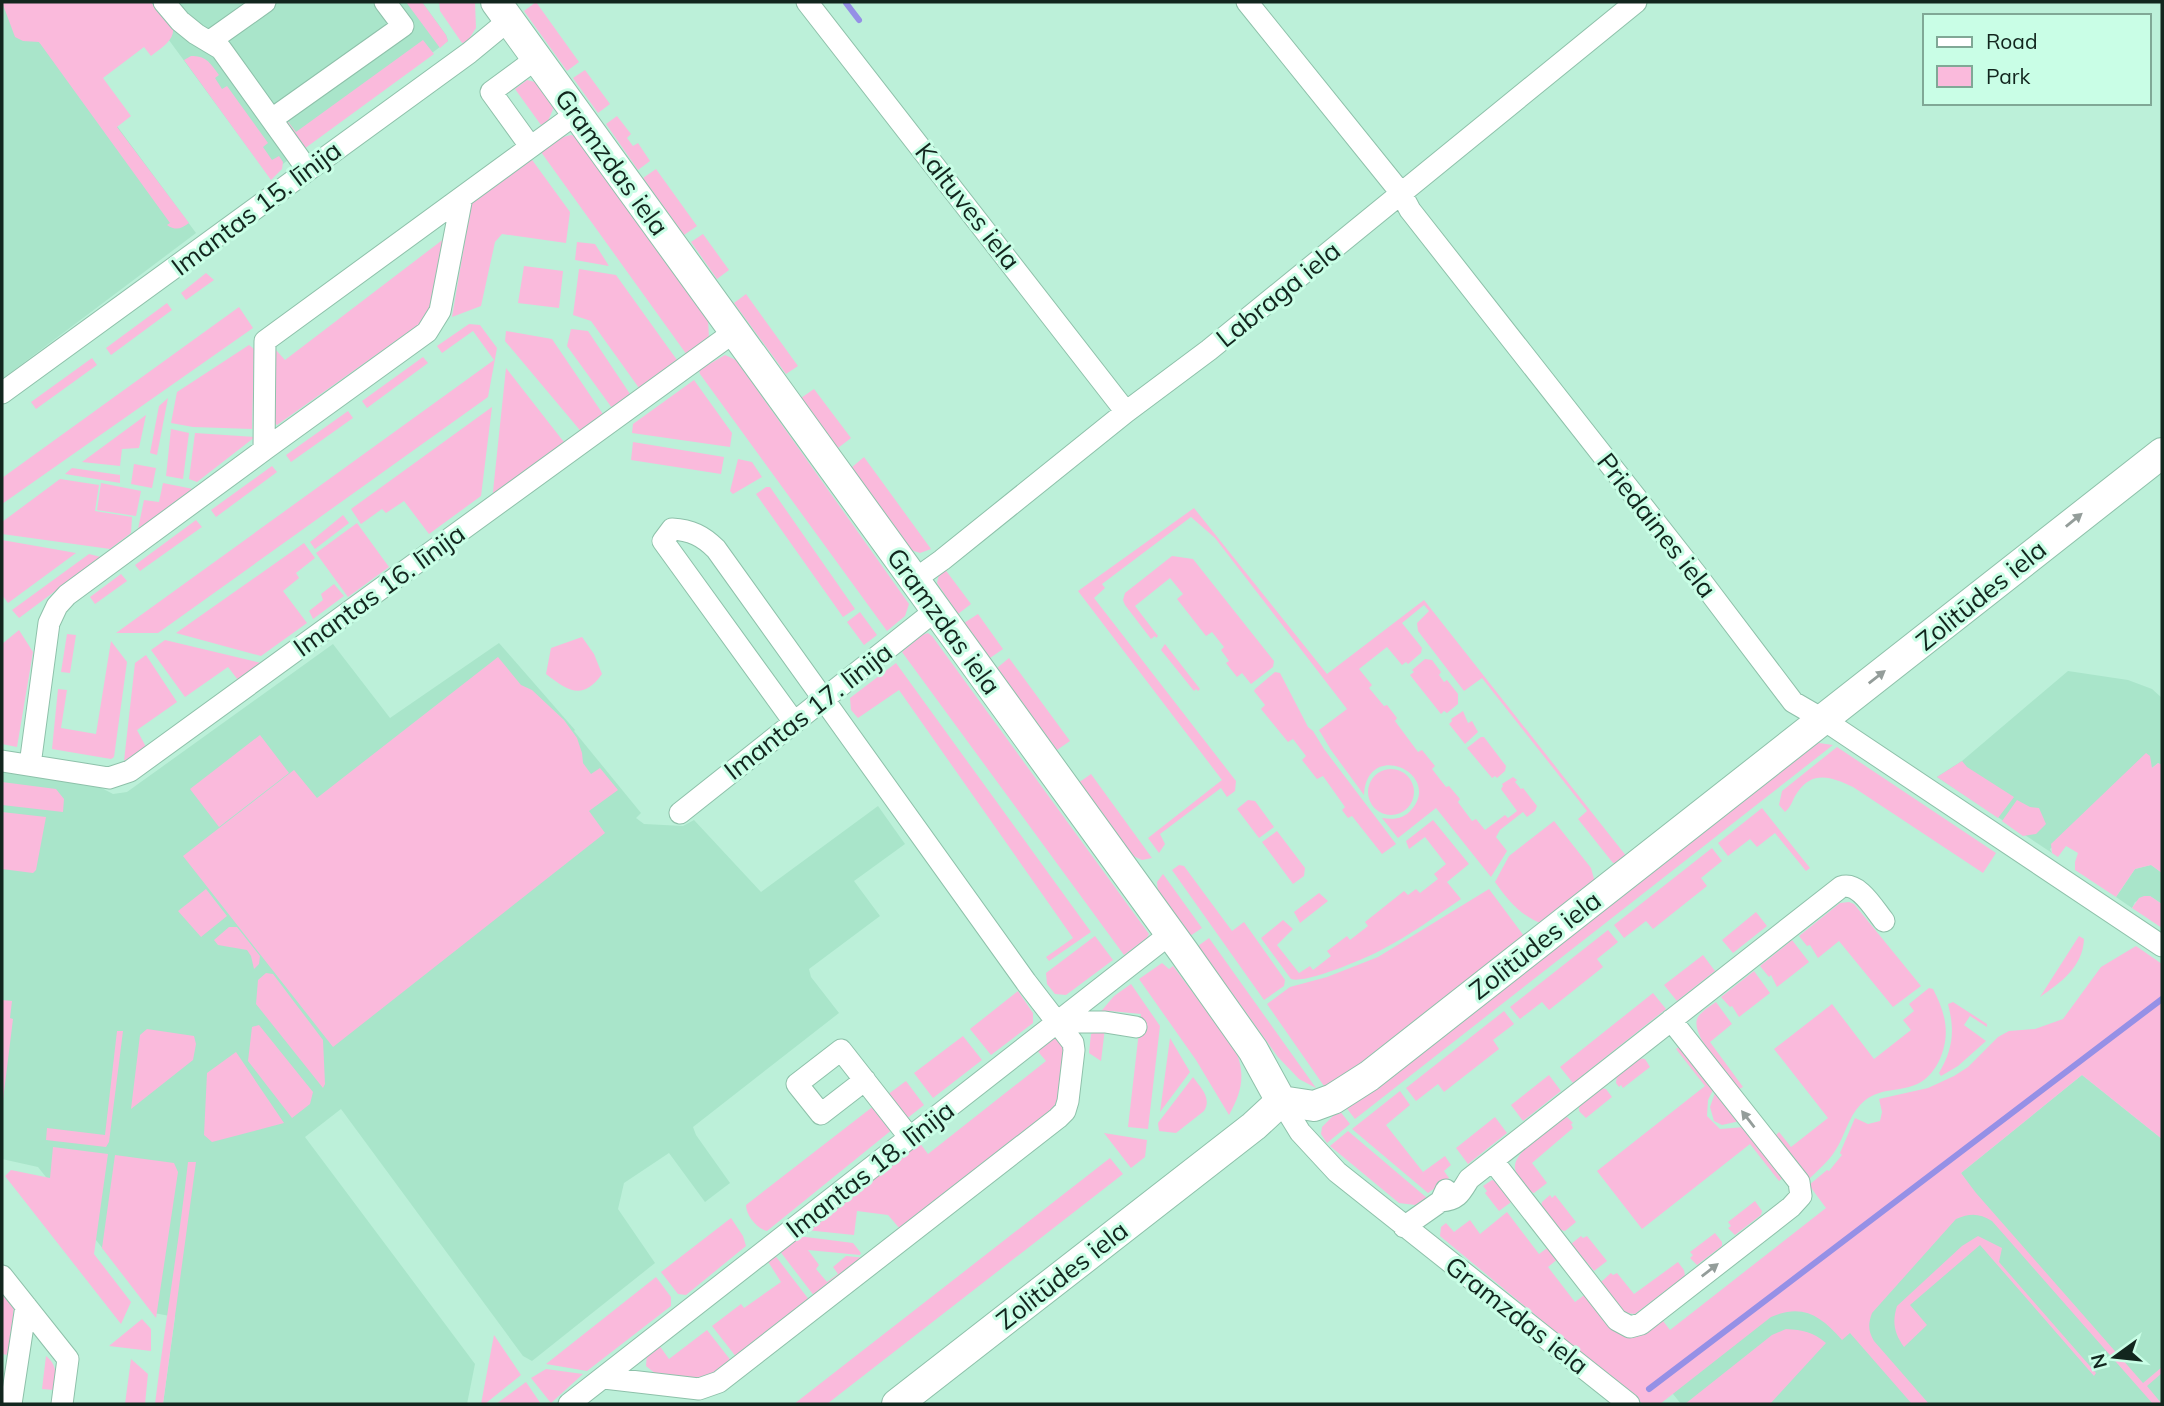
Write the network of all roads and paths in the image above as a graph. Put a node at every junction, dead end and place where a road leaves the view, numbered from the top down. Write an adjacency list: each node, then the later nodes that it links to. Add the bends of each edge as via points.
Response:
1 (164, 2): 8 (street, via 180,21)
2 (265, 2): 8 (street)
3 (385, 2): 11 (street, via 403,26)
4 (807, 2): 18 (street, Kaltuves iela)
5 (1247, 2): 14 (street, Priedaines iela)
6 (1636, 2): 14 (street, Labraga iela)
7 (503, 11): 9 (street, Gramzdas iela); 13 (street, Imantas 15. līnija, via 469,53)
8 (210, 41): 11 (street, via 221,49)
9 (537, 58): 10 (street, Gramzdas iela); 12 (street, via 491,92)
10 (577, 113): 12 (street); 16 (street, Gramzdas iela)
11 (272, 119): 13 (street)
12 (530, 146): 15 (street)
13 (307, 169): 17 (street, Imantas 15. līnija)
14 (1401, 193): 18 (street, Labraga iela); 24 (street, Priedaines iela, via 1793,702)
15 (462, 197): 19 (street, via 440,311 427,332); 19 (street, via 265,341)
16 (734, 332): 21 (street, Gramzdas iela); 27 (street, Imantas 16. līnija, via 130,771 109,778)
17 (2, 393)
18 (1126, 412): 21 (street, Labraga iela)
19 (264, 450): 27 (street, via 57,606 49,623)
20 (2162, 453): 24 (street, Zolitūdes iela, one-way to 20)
21 (914, 580): 22 (street, Gramzdas iela)
22 (936, 610): 23 (street, Imantas 17. līnija); 30 (street, Gramzdas iela)
23 (822, 699): 25 (street, Imantas 17. līnija); 25 (street, via 716,549 696,533 672,530 663,541); 33 (street)
24 (1824, 720): 31 (street, Priedaines iela); 36 (street, Zolitūdes iela, via 1369,1076 1314,1106)
25 (794, 722): 28 (street, Imantas 17. līnija)
26 (2, 761): 27 (street, Imantas 16. līnija)
27 (30, 765)
28 (680, 813)
29 (1884, 921): 32 (street, via 1859,891 1849,885 1841,887)
30 (1171, 934): 33 (street, Imantas 18. līnija); 36 (street, Gramzdas iela, via 1253,1050)
31 (2162, 946)
32 (1671, 1020): 38 (street); 38 (street, one-way to 32, via 1617,1320 1630,1327 1644,1322 1791,1207 1801,1196 1798,1182)
33 (1056, 1023): 34 (street); 37 (street, Imantas 18. līnija); 42 (street, via 1074,1050 1065,1111 1048,1126 719,1382 699,1389)
34 (1136, 1027)
35 (864, 1080): 37 (street)
36 (1281, 1101): 39 (street, Gramzdas iela, via 1300,1132 1337,1172); 46 (street, Zolitūdes iela)
37 (910, 1138): 42 (street, Imantas 18. līnija)
38 (1493, 1161): 39 (street, via 1468,1181 1462,1192)
39 (1404, 1227): 47 (street, Gramzdas iela)
40 (2, 1276): 41 (street)
41 (26, 1306): 43 (street); 44 (street, via 68,1359)
42 (604, 1378): 45 (street, Imantas 18. līnija)
43 (11, 1404)
44 (62, 1404)
45 (569, 1404)
46 (897, 1404)
47 (1629, 1404)

